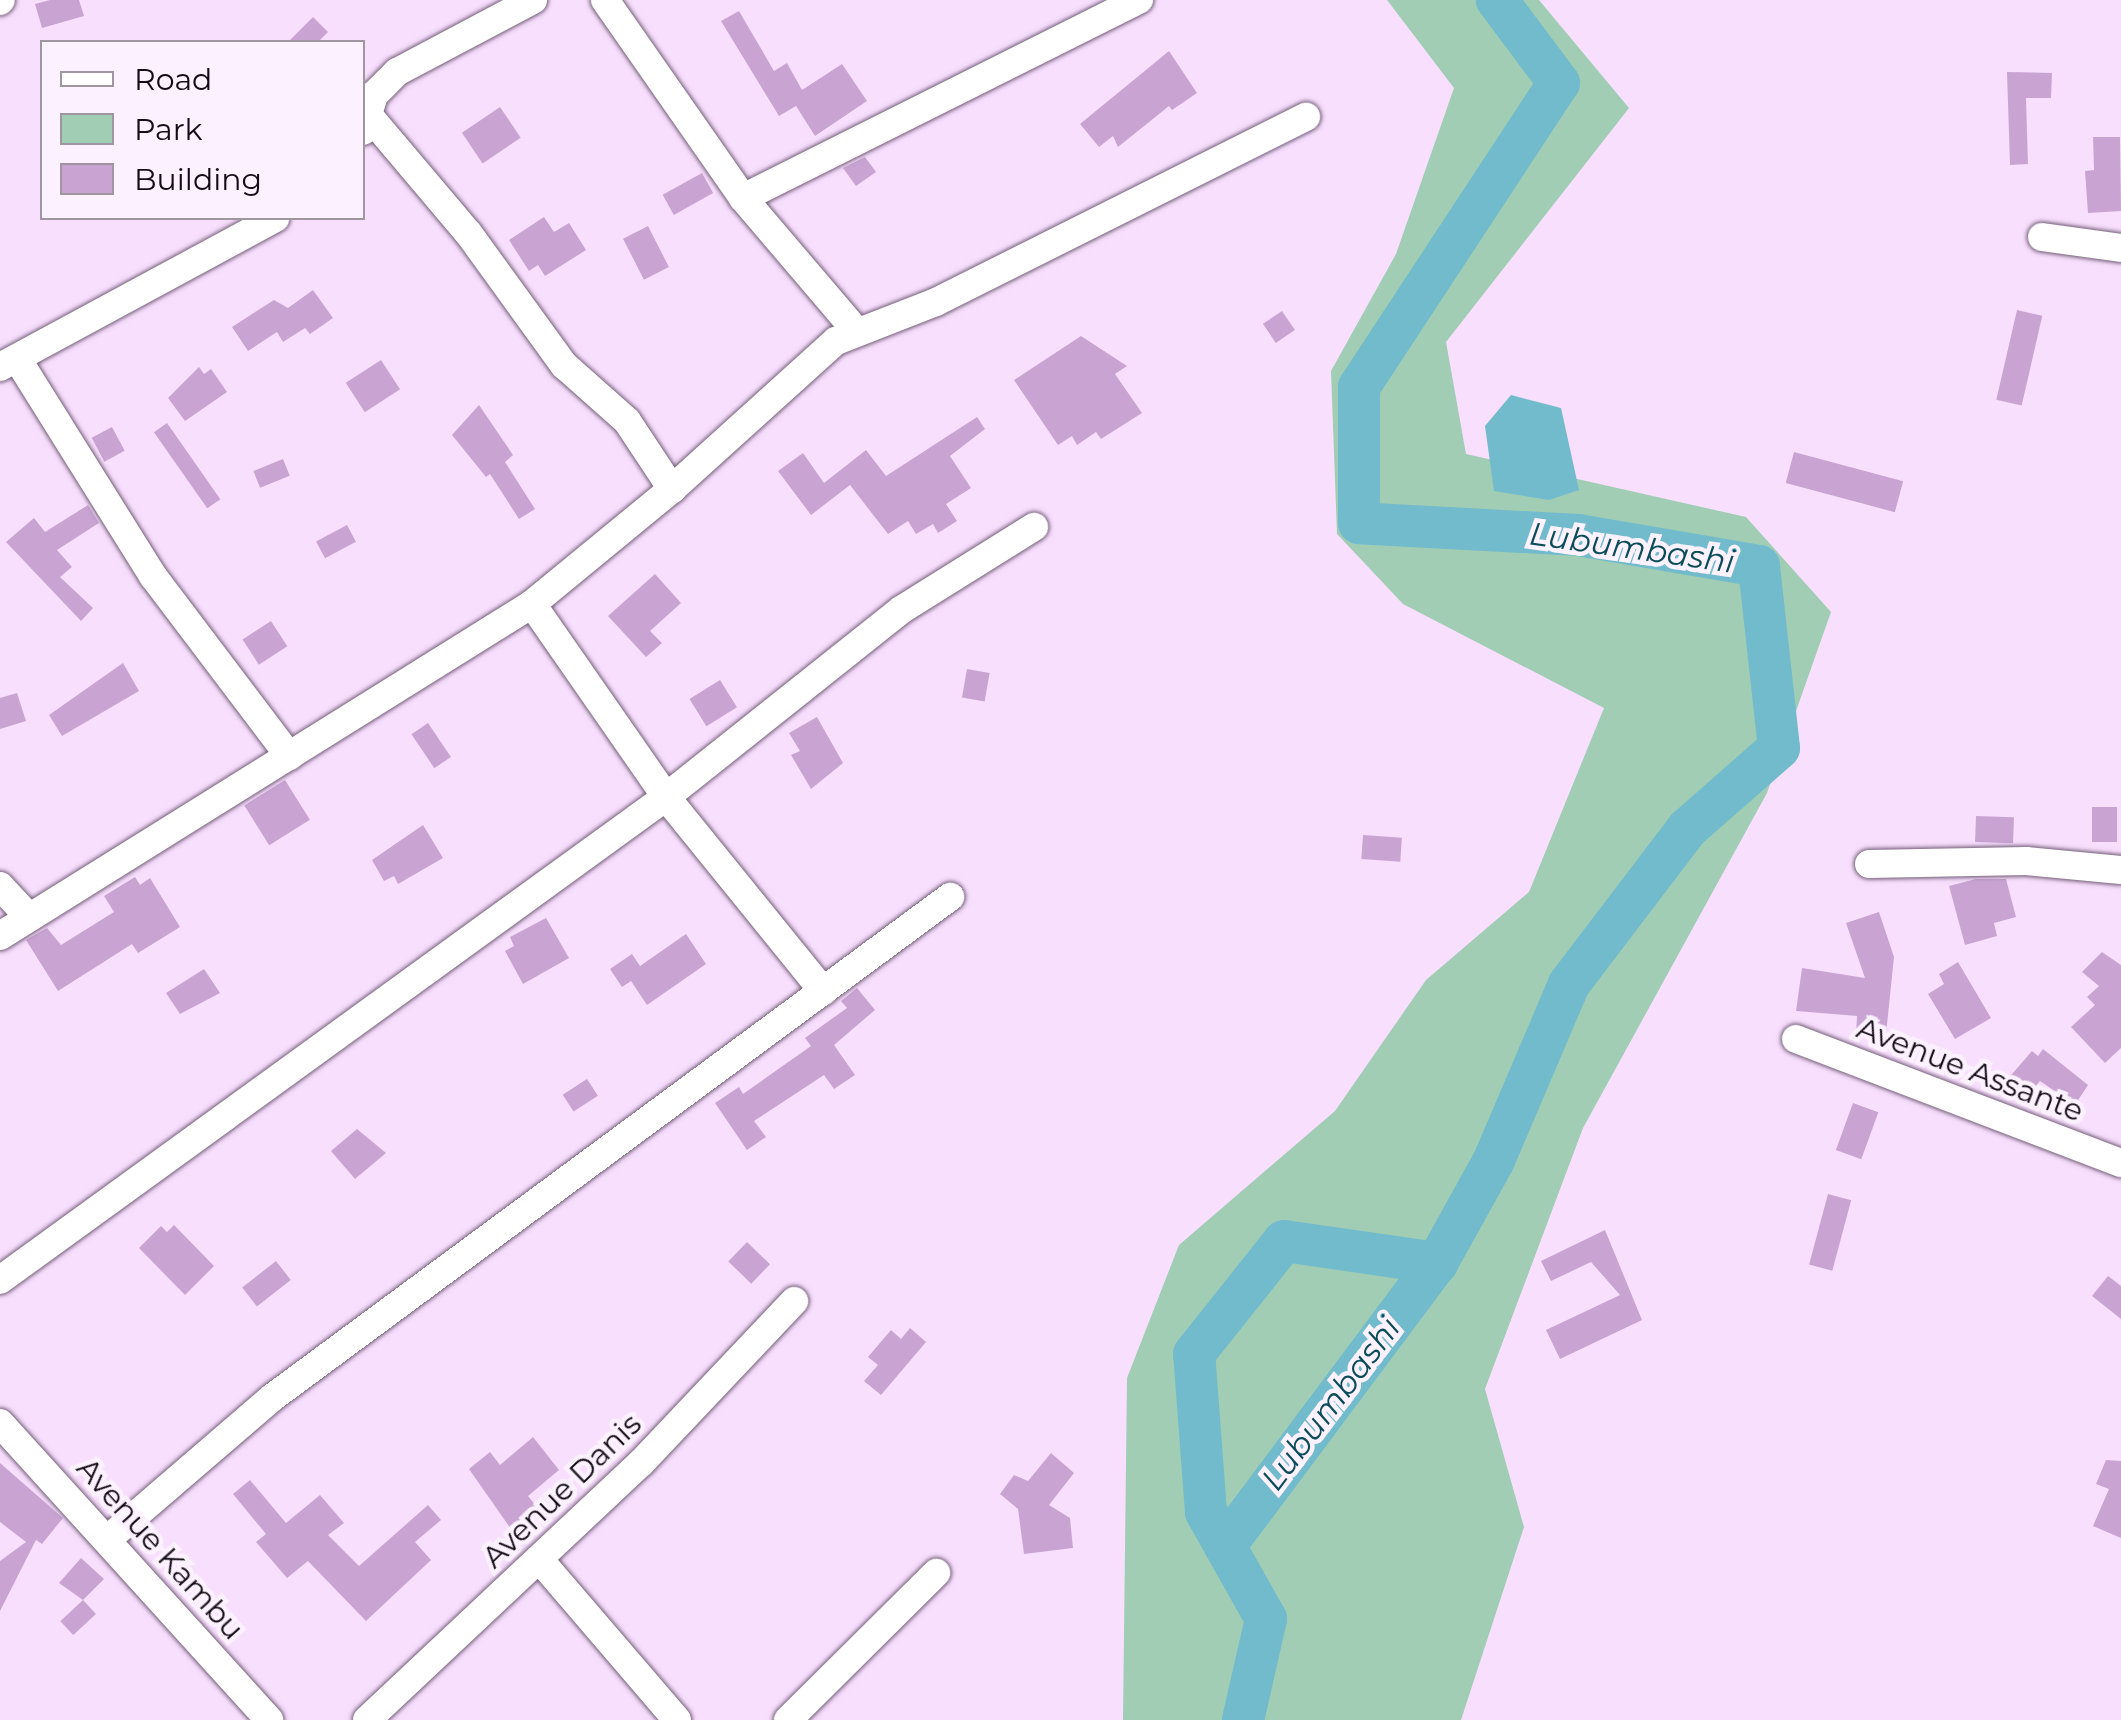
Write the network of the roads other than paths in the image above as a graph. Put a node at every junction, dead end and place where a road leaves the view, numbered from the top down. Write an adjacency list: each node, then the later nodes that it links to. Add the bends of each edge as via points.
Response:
1 (533, 0): 5 (street, via 397,72)
2 (606, 0): 7 (street)
3 (1139, 0): 7 (street)
4 (1306, 117): 11 (street, via 936,302)
5 (365, 120)
6 (365, 123): 13 (street, via 470,234 564,364 627,420)
7 (743, 198): 11 (street)
8 (271, 220): 12 (street)
9 (2042, 237): 10 (street)
10 (2121, 248)
11 (856, 331): 13 (street, via 806,362)
12 (9, 363): 16 (street, via 153,576)
13 (672, 489): 15 (street)
14 (1034, 527): 17 (street, via 901,610)
15 (532, 604): 16 (street); 17 (street)
16 (290, 756): 22 (street)
17 (666, 797): 24 (street); 27 (street)
18 (1869, 864): 19 (street, via 2026,861)
19 (2121, 870)
20 (0, 886): 22 (street)
21 (950, 897): 24 (street)
22 (28, 916): 23 (street)
23 (0, 936)
24 (823, 991): 30 (street, via 273,1396)
25 (1796, 1039): 26 (street, Avenue Assante)
26 (2121, 1163)
27 (0, 1280)
28 (794, 1301): 31 (street, Avenue Danis)
29 (0, 1423): 30 (street, Avenue Kambu)
30 (109, 1538): 33 (street, Avenue Kambu)
31 (539, 1559): 34 (street, Avenue Danis); 35 (street)
32 (936, 1573): 36 (street)
33 (269, 1720)
34 (367, 1720)
35 (677, 1720)
36 (788, 1720)

